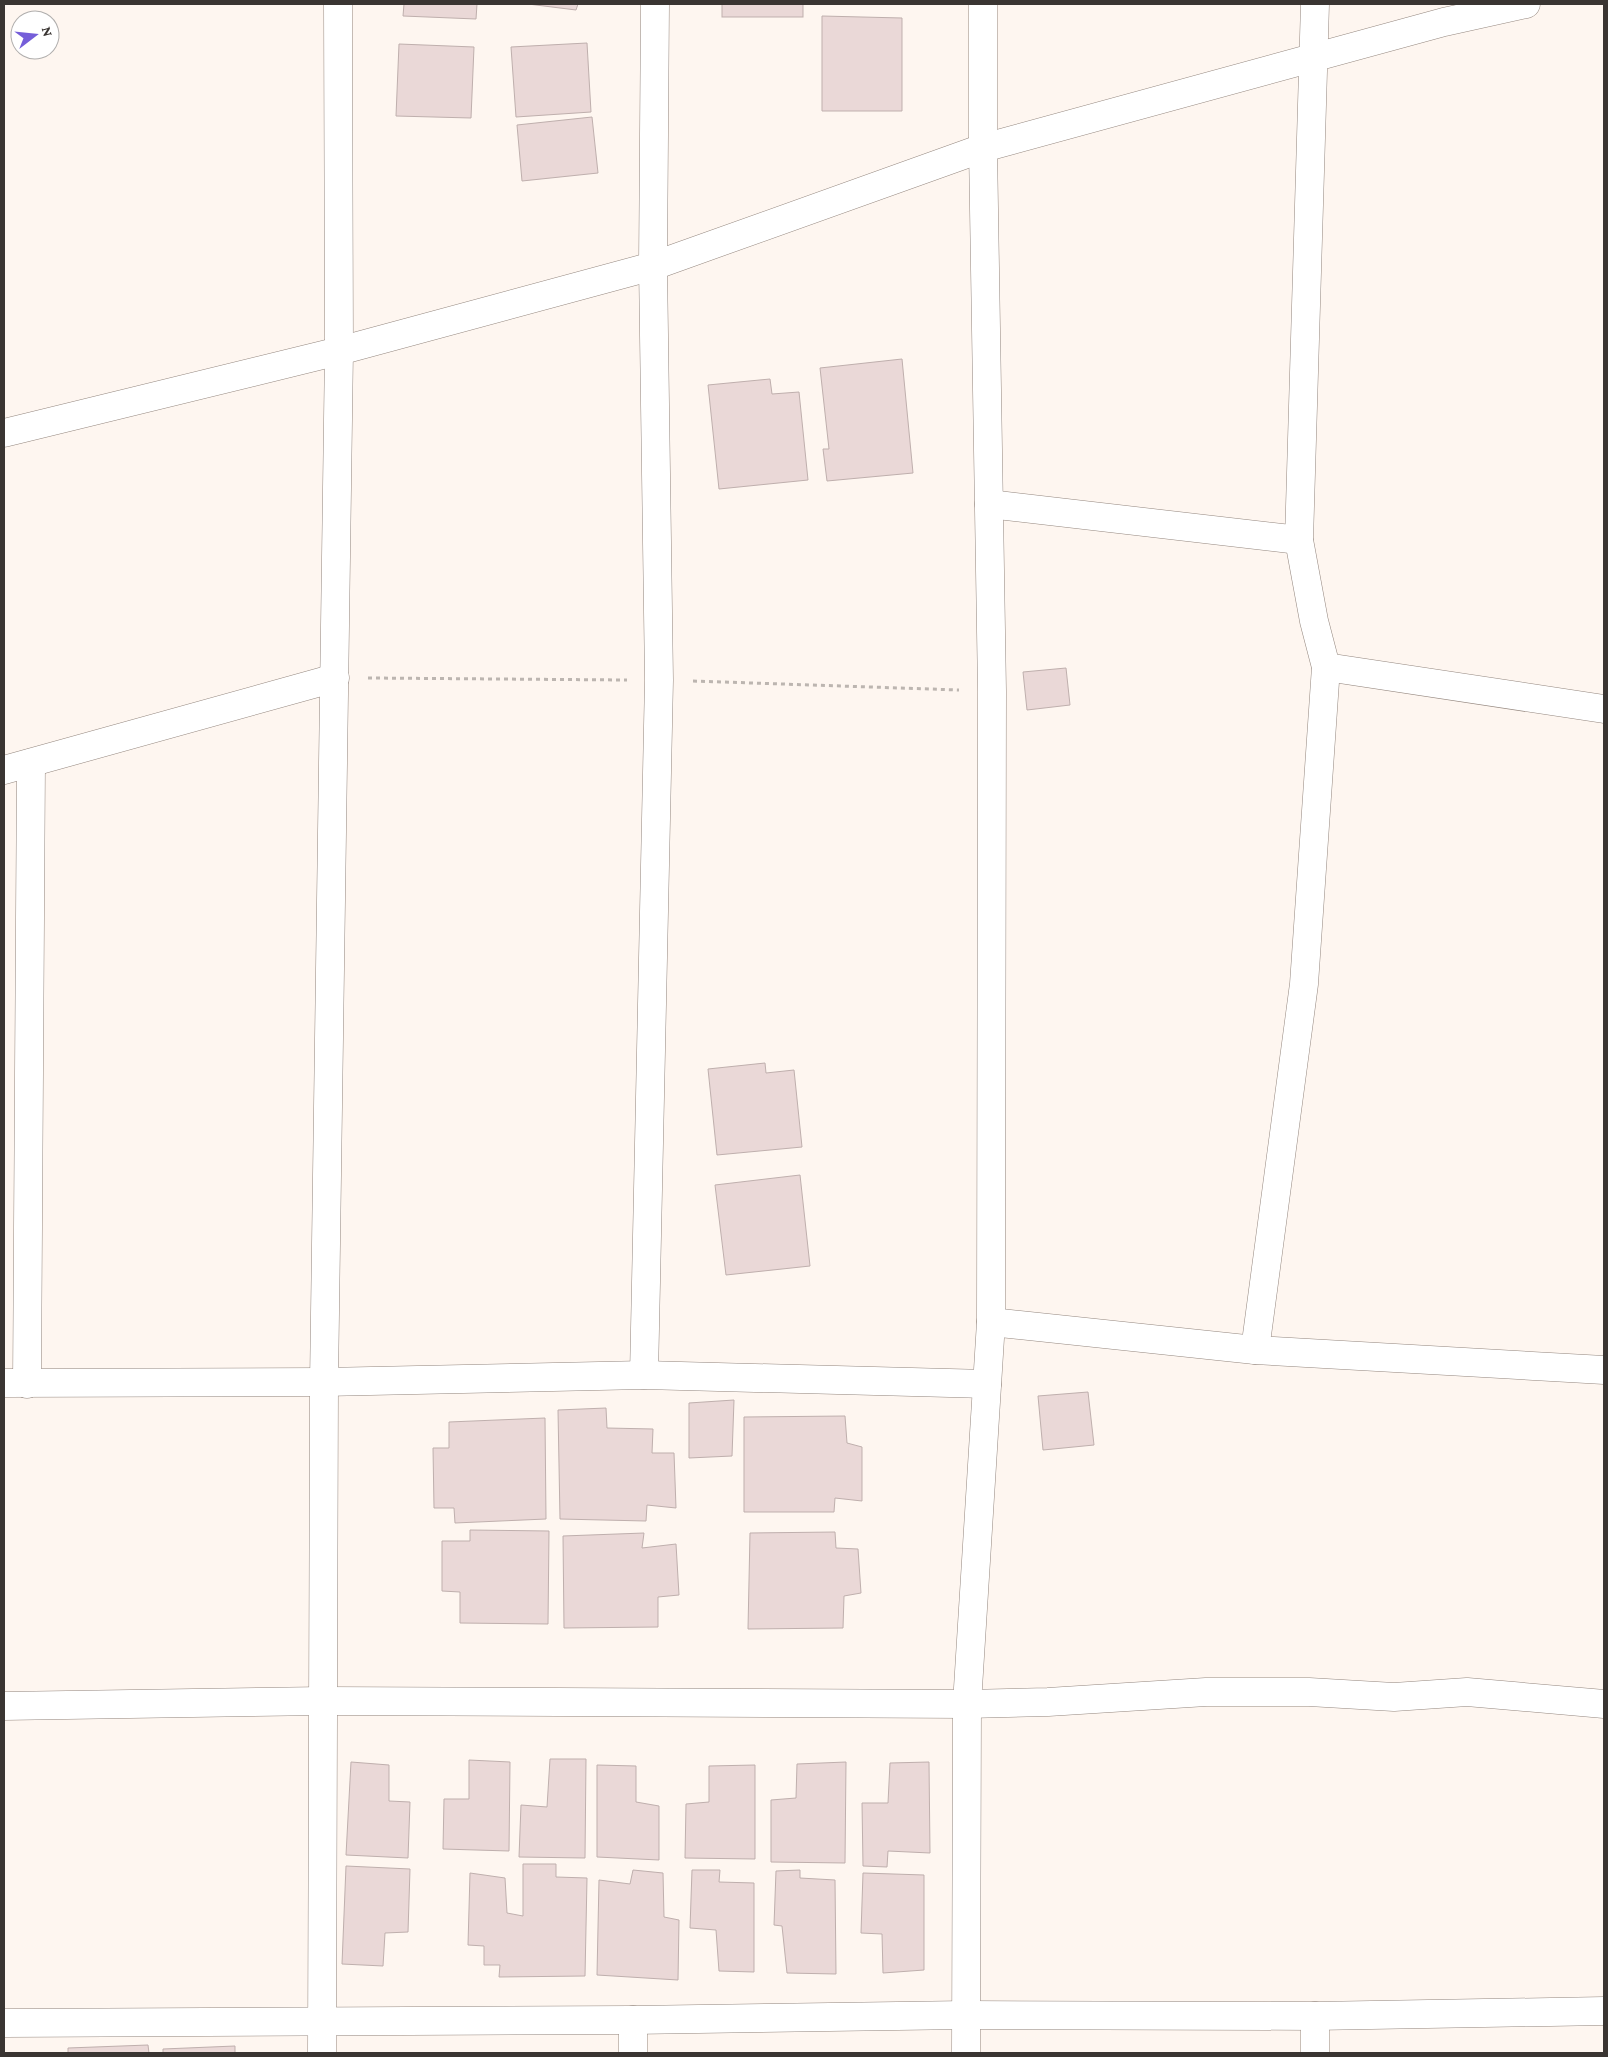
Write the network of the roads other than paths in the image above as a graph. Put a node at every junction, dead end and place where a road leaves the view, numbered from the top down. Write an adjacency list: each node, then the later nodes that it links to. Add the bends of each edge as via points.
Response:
1 (338, 4): 9 (street)
2 (654, 4): 8 (street)
3 (983, 4): 7 (street)
4 (1315, 4): 6 (street)
5 (1526, 4): 6 (street, via 1444,22)
6 (1315, 58): 7 (street); 12 (street)
7 (983, 148): 8 (street); 11 (street)
8 (653, 266): 9 (street); 21 (street, via 659,680)
9 (339, 351): 10 (street); 14 (street)
10 (4, 433)
11 (989, 504): 12 (street); 18 (street, via 992,691)
12 (1299, 540): 13 (street)
13 (1326, 667): 15 (street); 19 (street, via 1304,984)
14 (335, 678): 16 (street); 22 (street)
15 (1604, 709)
16 (31, 764): 17 (street); 23 (street)
17 (4, 770)
18 (991, 1322): 19 (street); 24 (street)
19 (1255, 1350): 20 (street)
20 (1604, 1370)
21 (644, 1375): 22 (street); 24 (street)
22 (324, 1382): 23 (street); 25 (street)
23 (15, 1383)
24 (987, 1384): 26 (street)
25 (323, 1702): 26 (street); 28 (street); 33 (street)
26 (967, 1704): 27 (street, via 1206,1692 1309,1692 1394,1697 1467,1692); 30 (street)
27 (1604, 1704)
28 (4, 1706)
29 (1604, 2011): 31 (street)
30 (964, 2015): 31 (street); 32 (street); 37 (street)
31 (1315, 2016): 38 (street)
32 (633, 2020): 33 (street); 36 (street)
33 (322, 2022): 34 (street); 35 (street)
34 (4, 2023)
35 (322, 2053)
36 (633, 2053)
37 (966, 2053)
38 (1315, 2053)

